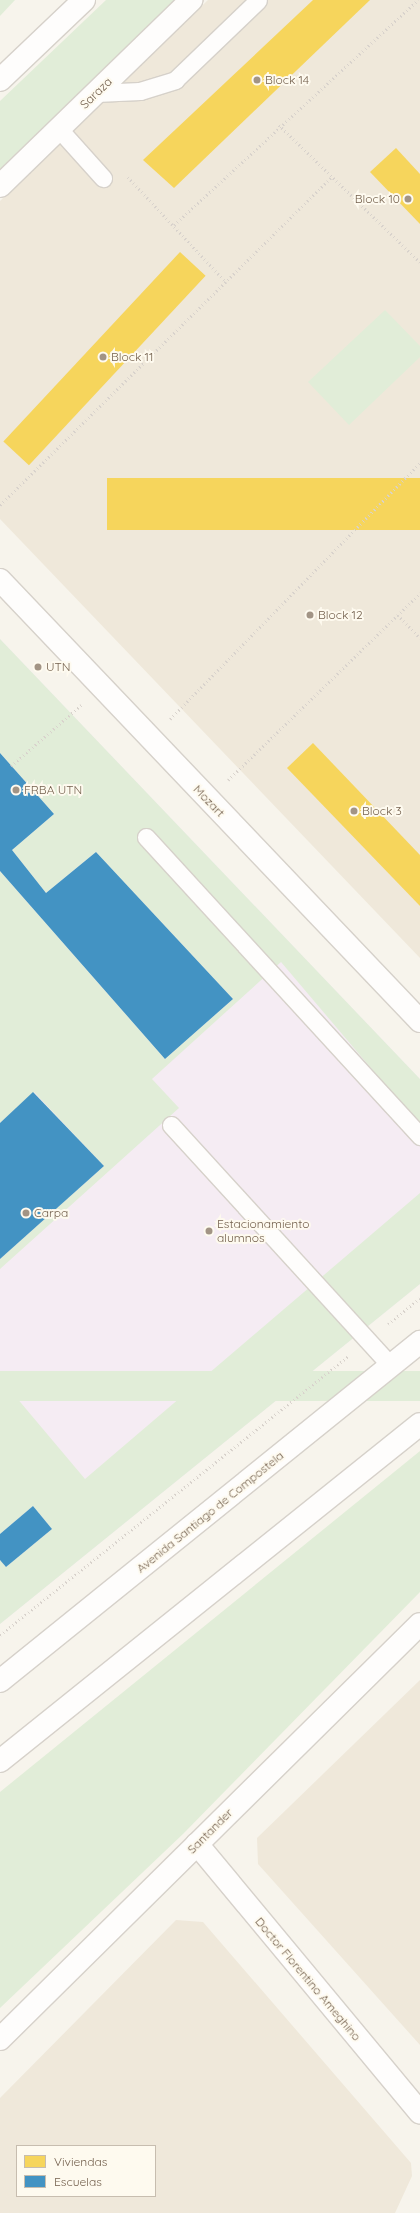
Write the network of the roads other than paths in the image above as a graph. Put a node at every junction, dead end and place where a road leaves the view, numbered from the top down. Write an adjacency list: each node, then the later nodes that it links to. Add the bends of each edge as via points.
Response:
1 (84, 0): 4 (street)
2 (191, 0): 5 (street, Saraza)
3 (258, 0): 5 (lane, via 175,80 140,91)
4 (0, 80)
5 (96, 93): 6 (street, Saraza)
6 (59, 129): 7 (lane); 8 (street, Saraza)
7 (103, 178)
8 (0, 186)
9 (0, 580): 11 (street, Mozart)
10 (146, 837): 13 (lane)
11 (420, 1021)
12 (171, 1125): 15 (lane)
13 (420, 1136)
14 (420, 1342): 15 (street, Avenida Santiago de Compostela)
15 (391, 1366): 18 (street, Avenida Santiago de Compostela)
16 (420, 1424): 19 (street)
17 (420, 1624): 20 (street, Santander)
18 (0, 1681)
19 (0, 1761)
20 (197, 1844): 21 (street, Santander); 22 (street, Doctor Florentino Ameghino)
21 (0, 2039)
22 (420, 2113)

